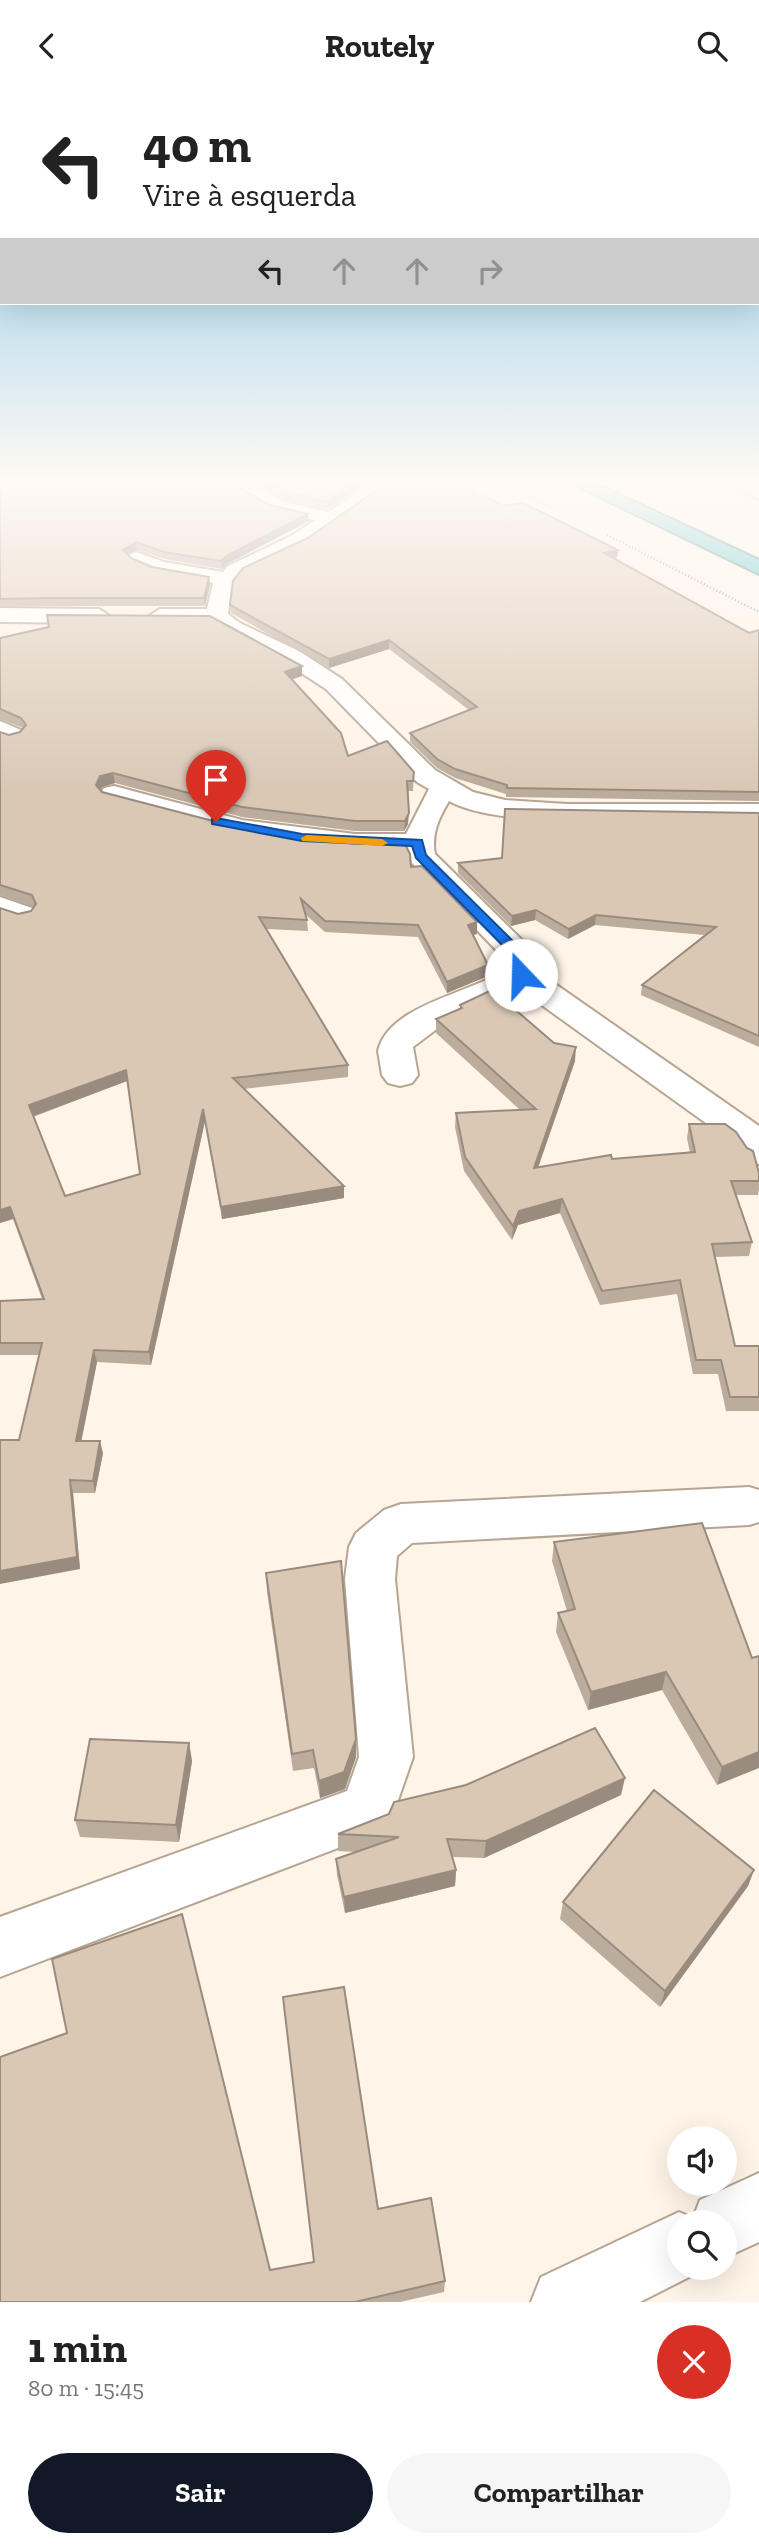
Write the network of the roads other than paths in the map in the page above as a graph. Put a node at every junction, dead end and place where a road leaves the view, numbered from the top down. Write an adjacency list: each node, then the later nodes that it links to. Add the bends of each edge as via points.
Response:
1 (225, 583): 3 (street)
2 (0, 615): 3 (street)
3 (217, 617): 4 (street, via 334,684 426,776)
4 (443, 787): 6 (street, via 505,809); 7 (street, via 420,829)
5 (114, 794): 7 (street, via 242,828 355,843)
6 (759, 812)
7 (418, 843): 8 (street, via 421,856 518,954 524,967)
8 (521, 975): 9 (street, via 412,1026 397,1043); 10 (street)
9 (400, 1075)
10 (755, 1141)
11 (756, 1503): 12 (street, via 401,1524 373,1547 370,1579 386,1757 368,1810)
12 (0, 1947)
13 (759, 2207): 14 (street)
14 (737, 2218)
15 (667, 2252): 16 (street)
16 (566, 2302)

